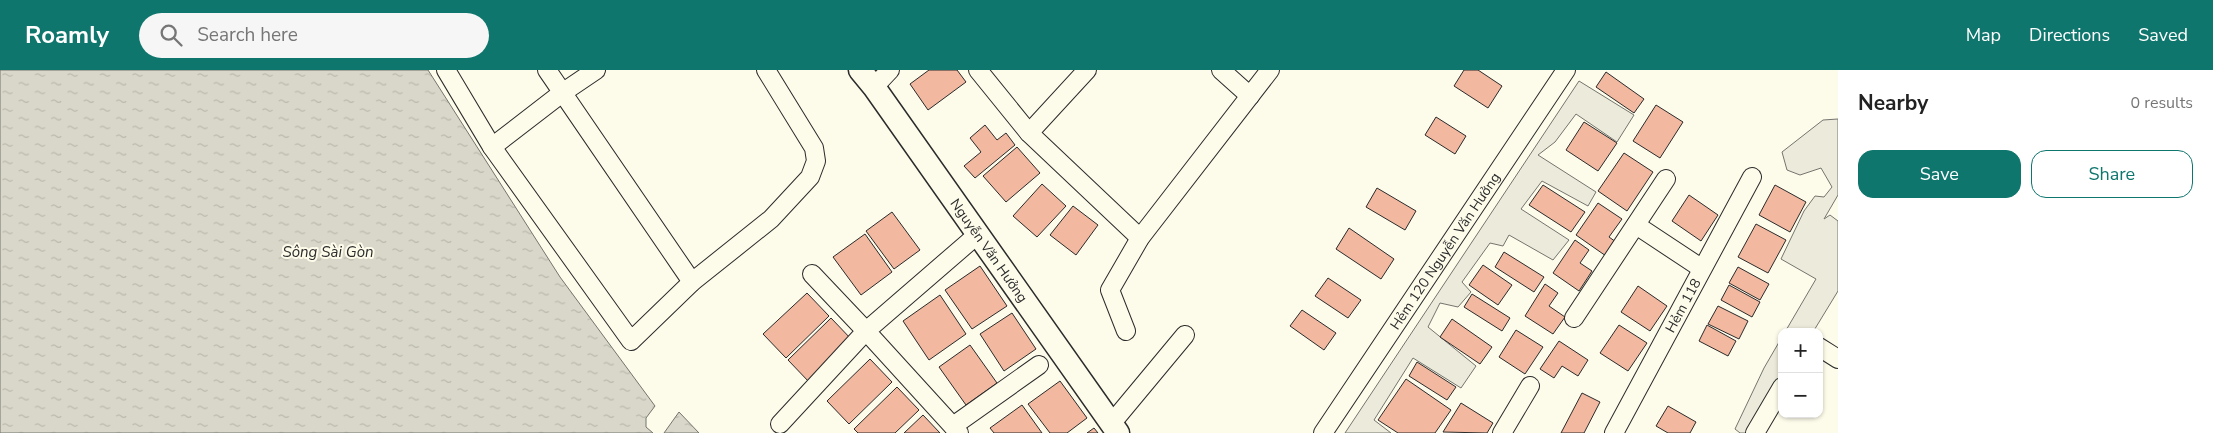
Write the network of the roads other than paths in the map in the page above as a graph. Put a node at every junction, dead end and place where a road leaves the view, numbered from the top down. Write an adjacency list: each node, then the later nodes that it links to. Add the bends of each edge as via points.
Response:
1 (446, 70): 15 (street)
2 (547, 70): 12 (street)
3 (596, 70): 12 (street)
4 (766, 70): 23 (street, via 814,148 816,161 810,177 771,219)
5 (890, 70): 11 (street)
6 (978, 70): 14 (street)
7 (1087, 70): 14 (street)
8 (1221, 70): 13 (street)
9 (1270, 70): 13 (street)
10 (1566, 70): 37 (street, Hẻm 120 Nguyễn Văn Hưởng)
11 (867, 78): 19 (main road, Nguyễn Văn Hưởng)
12 (562, 93): 15 (street); 23 (street)
13 (1250, 96): 20 (street)
14 (1029, 133): 20 (street)
15 (492, 146): 23 (street, via 631,341)
16 (1752, 177): 21 (street, Hẻm 118)
17 (1666, 179): 18 (street)
18 (1636, 225): 21 (street); 24 (street)
19 (977, 234): 25 (street); 34 (main road, Nguyễn Văn Hưởng)
20 (1140, 238): 26 (street, via 1110,290)
21 (1702, 268): 38 (street, Hẻm 118)
22 (812, 274): 25 (street)
23 (692, 282)
24 (1574, 318)
25 (866, 331): 33 (street); 35 (street)
26 (1126, 331)
27 (1185, 335): 34 (street)
28 (1823, 349): 29 (street)
29 (1838, 358)
30 (1040, 365): 35 (street)
31 (1530, 386): 36 (street)
32 (1778, 394): 39 (street)
33 (780, 424)
34 (1114, 428)
35 (956, 430)
36 (1506, 432)
37 (1323, 433)
38 (1614, 433)
39 (1755, 433)

